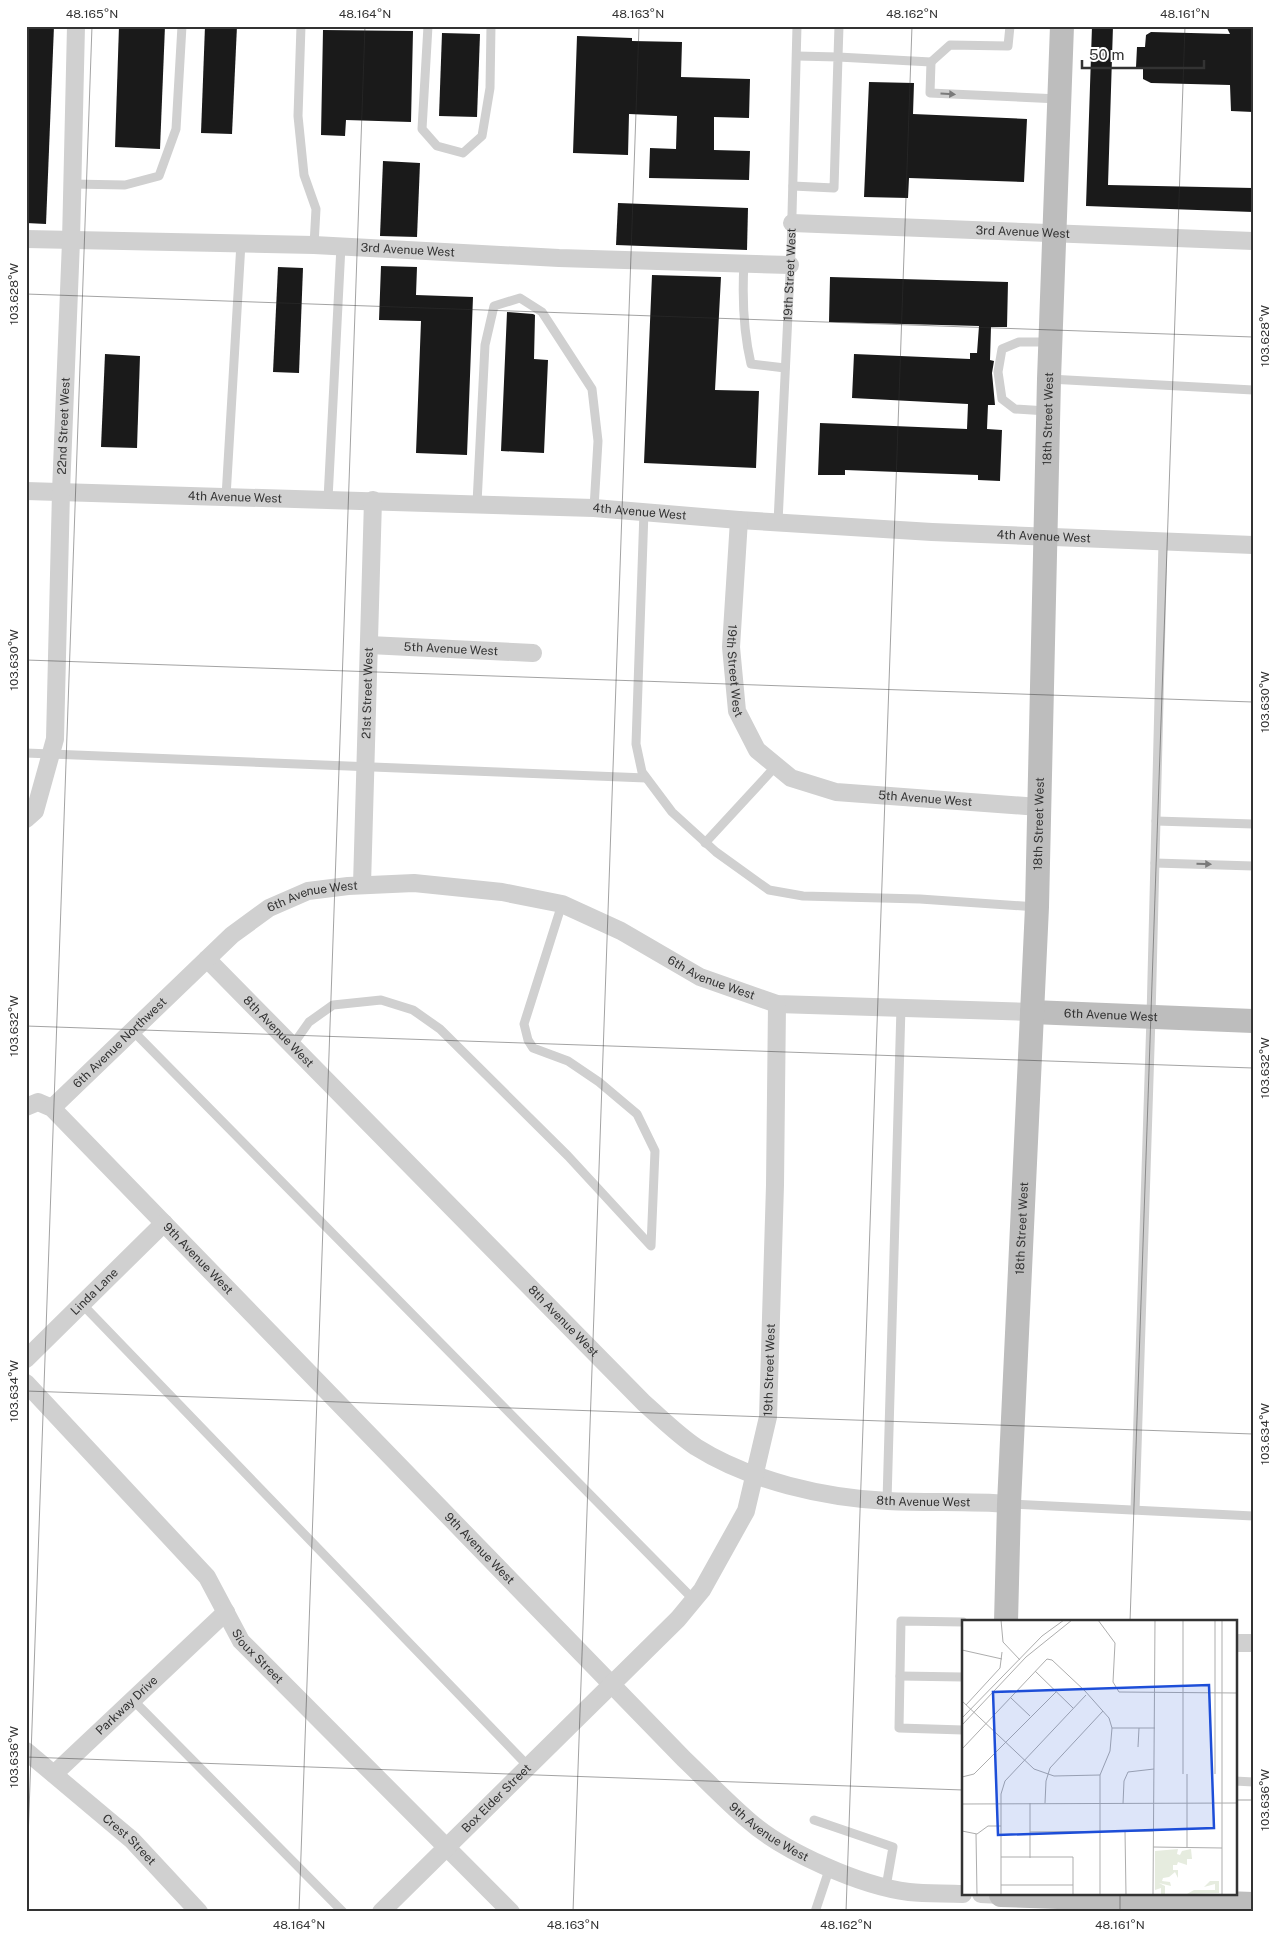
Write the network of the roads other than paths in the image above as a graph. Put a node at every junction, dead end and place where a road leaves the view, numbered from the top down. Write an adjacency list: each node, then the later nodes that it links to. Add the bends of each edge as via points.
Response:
1 (76, 26): 14 (street, 22nd Street West)
2 (182, 26): 14 (lane, via 176,129 159,176 125,185)
3 (301, 26): 22 (lane, via 298,116 304,175 316,209)
4 (428, 26): 5 (lane, via 422,129 437,146 464,153 482,136 490,88)
5 (491, 26)
6 (797, 26): 10 (lane, 19th Street West)
7 (839, 26): 11 (lane)
8 (1010, 26): 12 (lane, via 1008,46 950,45)
9 (1062, 26): 13 (street, 18th Street West)
10 (797, 56): 11 (lane); 15 (lane, 19th Street West)
11 (838, 57): 12 (lane); 15 (lane, via 834,188)
12 (931, 62): 13 (lane, one-way to 13, via 930,93)
13 (1060, 99): 17 (street, 18th Street West)
14 (72, 184): 19 (street, 22nd Street West)
15 (793, 186): 16 (lane, 19th Street West)
16 (792, 223): 17 (street, 3rd Avenue West); 25 (lane, 19th Street West)
17 (1054, 233): 20 (street, 3rd Avenue West); 26 (street, 18th Street West)
18 (26, 239): 19 (street, 3rd Avenue West)
19 (71, 241): 21 (street, 3rd Avenue West); 32 (street, 22nd Street West)
20 (1253, 241)
21 (241, 243): 22 (street, 3rd Avenue West); 33 (lane)
22 (314, 245): 23 (street, 3rd Avenue West)
23 (341, 246): 24 (street, 3rd Avenue West, via 559,258); 34 (lane)
24 (744, 263): 25 (street, 3rd Avenue West); 27 (lane, via 742,305 745,341 752,364)
25 (790, 265): 27 (lane, 19th Street West)
26 (1050, 342): 28 (street, 18th Street West); 30 (lane, via 1019,342 1002,349 998,372 1002,400 1015,409)
27 (785, 368): 40 (lane, 19th Street West)
28 (1049, 379): 29 (lane); 30 (street, 18th Street West)
29 (1253, 390)
30 (1048, 411): 41 (street, 18th Street West)
31 (26, 491): 32 (street, 4th Avenue West)
32 (61, 492): 33 (street, 4th Avenue West); 47 (street, 22nd Street West, via 55,738)
33 (226, 497): 34 (street, 4th Avenue West)
34 (328, 499): 35 (street, 4th Avenue West)
35 (373, 500): 36 (street, 4th Avenue West); 44 (street, 21st Street West)
36 (477, 503): 37 (street, 4th Avenue West); 37 (lane, via 485,345 494,306 520,298 542,312 592,389 598,441)
37 (594, 508): 38 (street, 4th Avenue West)
38 (644, 511): 39 (street, 4th Avenue West); 50 (lane, via 636,744)
39 (739, 520): 40 (street, 4th Avenue West); 49 (street, 19th Street West, via 731,647 737,711 757,750)
40 (778, 522): 41 (street, 4th Avenue West)
41 (1045, 537): 42 (street, 4th Avenue West); 52 (street, 18th Street West)
42 (1163, 542): 43 (street, 4th Avenue West); 54 (lane)
43 (1253, 545)
44 (369, 645): 45 (street, 5th Avenue West); 48 (street, 21st Street West)
45 (533, 653)
46 (26, 753): 47 (lane)
47 (51, 754): 48 (lane); 53 (street, 22nd Street West, via 36,811)
48 (365, 765): 50 (lane); 59 (street, 21st Street West)
49 (776, 766): 51 (street, 19th Street West, via 791,778); 56 (lane)
50 (646, 778): 56 (lane, via 672,812)
51 (813, 785): 52 (street, 5th Avenue West, via 836,792)
52 (1039, 807): 61 (street, 18th Street West)
53 (26, 819)
54 (1156, 821): 55 (lane); 57 (lane)
55 (1253, 824)
56 (706, 843): 61 (lane, via 770,890 803,896)
57 (1155, 863): 58 (lane, one-way to 58); 66 (lane)
58 (1253, 866)
59 (362, 885): 60 (street, 6th Avenue West, via 414,883 502,892); 62 (street, 6th Avenue West, via 308,891 269,908 232,935)
60 (562, 904): 63 (street, 6th Avenue West, via 621,931 700,977); 69 (lane, via 524,1024 528,1040 533,1048 568,1061 600,1082 637,1114 655,1151 652,1246 568,1156 440,1029 413,1010 381,1000 333,1005 309,1022)
61 (1037, 907): 65 (street, 18th Street West)
62 (207, 959): 68 (street, 6th Avenue Northwest); 69 (street, 8th Avenue West)
63 (777, 1004): 64 (street, 6th Avenue West); 76 (street, 19th Street West, via 768,1417)
64 (901, 1007): 65 (street, 6th Avenue West); 77 (lane)
65 (1032, 1012): 66 (street, 6th Avenue West); 78 (street, 18th Street West)
66 (1151, 1016): 67 (street, 6th Avenue West); 79 (lane)
67 (1253, 1020)
68 (132, 1031): 71 (street, 6th Avenue Northwest); 81 (lane)
69 (292, 1046): 76 (street, 8th Avenue West, via 644,1403 696,1447 738,1469)
70 (26, 1107): 71 (street, via 38,1102)
71 (52, 1108): 72 (street, 9th Avenue West)
72 (164, 1223): 73 (street, Linda Lane); 89 (street, 9th Avenue West)
73 (82, 1304): 74 (street, Linda Lane); 93 (lane)
74 (26, 1359)
75 (26, 1383): 82 (street, Sioux Street, via 207,1577)
76 (755, 1474): 77 (street, 8th Avenue West, via 813,1492); 81 (street, 19th Street West, via 746,1511)
77 (887, 1501): 78 (street, 8th Avenue West)
78 (1009, 1504): 79 (lane); 83 (street, 18th Street West)
79 (1135, 1510): 80 (lane)
80 (1253, 1516)
81 (694, 1600): 89 (street, 19th Street West)
82 (226, 1612): 90 (street, Parkway Drive); 98 (street, Sioux Street, via 241,1641)
83 (1006, 1620)
84 (962, 1622): 87 (lane, via 901,1621)
85 (1236, 1643): 86 (street)
86 (1253, 1643)
87 (900, 1676): 88 (lane); 91 (lane, via 899,1728)
88 (962, 1677)
89 (612, 1684): 93 (street, Box Elder Street); 99 (street, 9th Avenue West, via 684,1760 749,1821 798,1854)
90 (133, 1700): 94 (street, Parkway Drive); 106 (lane)
91 (962, 1730)
92 (26, 1751): 94 (street)
93 (528, 1767): 98 (street, Box Elder Street)
94 (54, 1774): 105 (street, Crest Street, via 132,1840)
95 (1236, 1781): 96 (lane)
96 (1253, 1782)
97 (814, 1820): 100 (lane, via 893,1847)
98 (446, 1848): 107 (street, Box Elder Street); 108 (street, Sioux Street)
99 (830, 1867): 100 (street, 9th Avenue West); 109 (lane)
100 (886, 1887): 101 (street, 9th Avenue West, via 910,1892)
101 (962, 1894)
102 (996, 1899): 104 (street)
103 (1253, 1904): 104 (street)
104 (1197, 1907)
105 (199, 1912)
106 (344, 1912)
107 (382, 1912)
108 (511, 1912)
109 (815, 1912)

